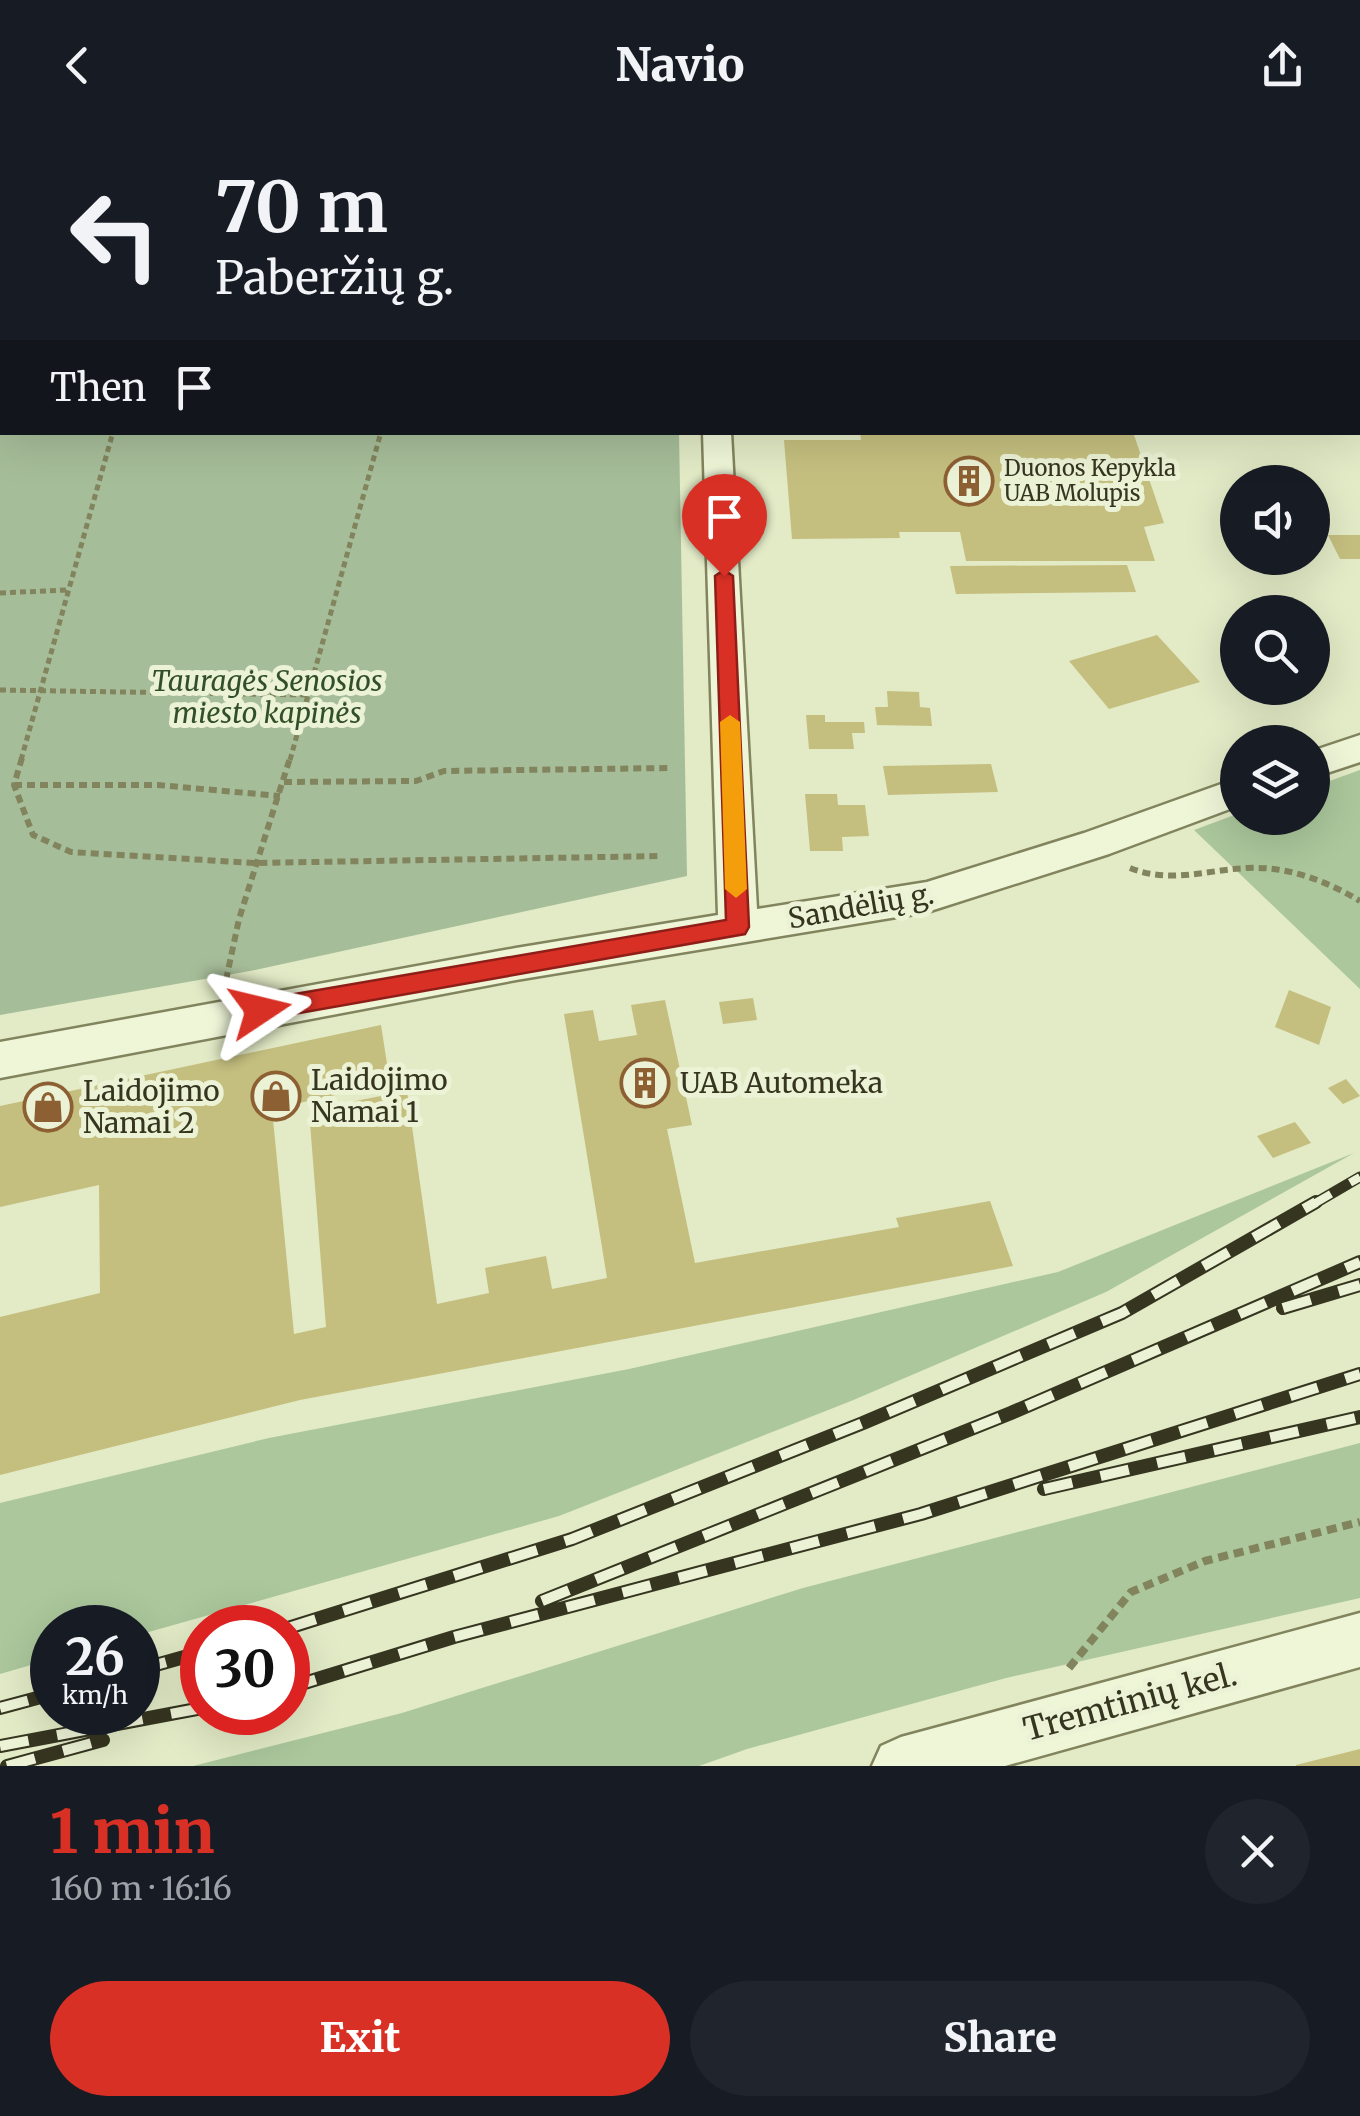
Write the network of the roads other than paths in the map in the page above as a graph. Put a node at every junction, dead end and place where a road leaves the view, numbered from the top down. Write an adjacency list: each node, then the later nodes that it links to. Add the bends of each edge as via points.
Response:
1 (716, 435): 5 (street)
2 (1360, 748): 3 (street)
3 (1330, 759)
4 (1220, 798): 5 (street, Sandėlių g., via 926,897)
5 (738, 927): 6 (street, Sandėlių g.)
6 (0, 1060)
7 (1360, 1640): 8 (street, Tremtinių kel.)
8 (901, 1766)

